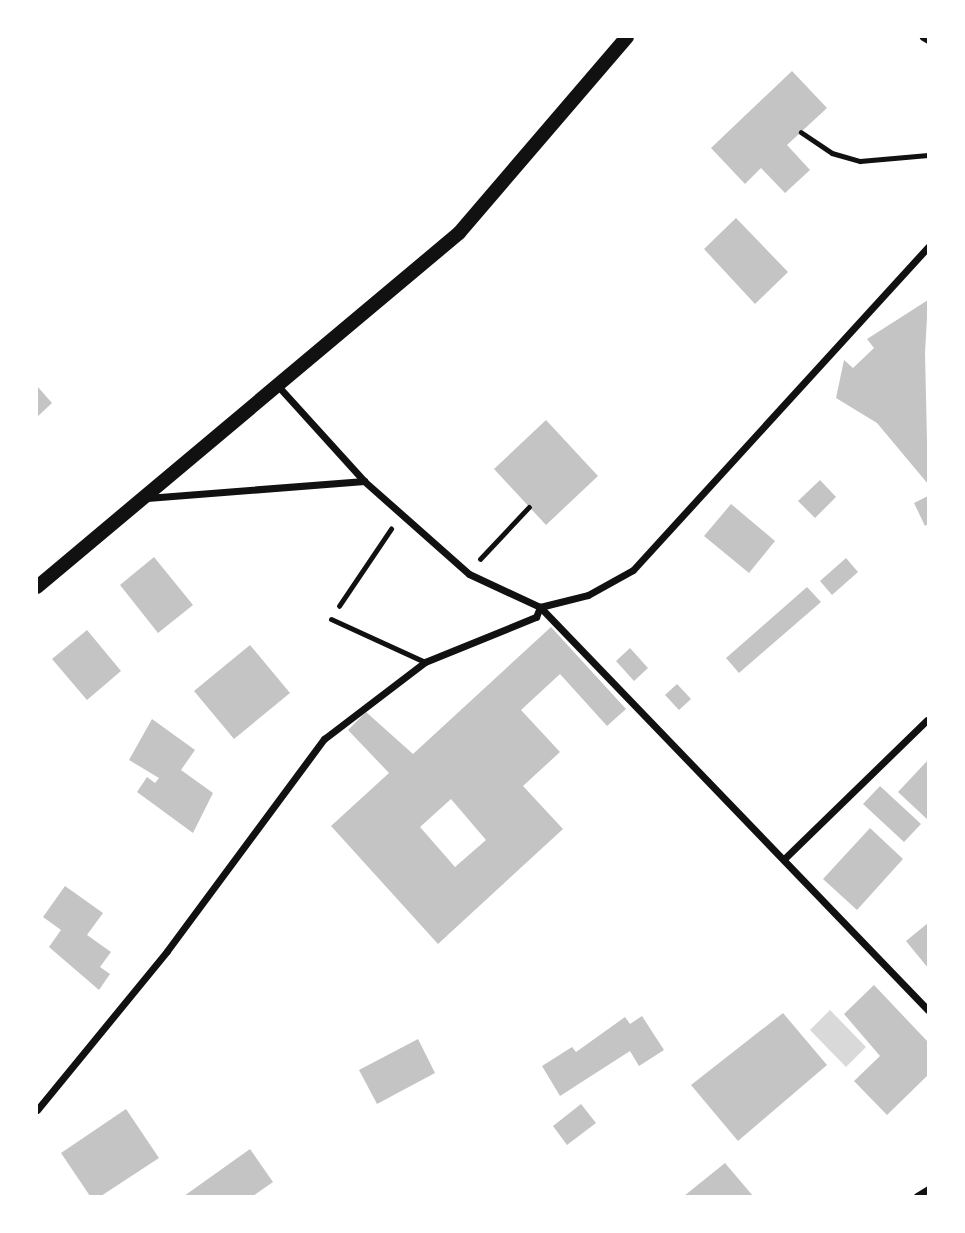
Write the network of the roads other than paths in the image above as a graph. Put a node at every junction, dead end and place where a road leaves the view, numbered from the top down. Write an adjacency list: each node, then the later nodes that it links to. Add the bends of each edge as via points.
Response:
1 (627, 37): 7 (main road, via 459,233)
2 (923, 37): 3 (street)
3 (928, 40)
4 (928, 247): 6 (street)
5 (928, 257): 6 (street)
6 (918, 260): 11 (street, via 633,570 588,595)
7 (278, 386): 8 (street); 9 (main road)
8 (364, 481): 9 (street); 11 (street, via 469,574)
9 (139, 499): 10 (main road)
10 (37, 587)
11 (540, 607): 13 (street, via 536,617); 15 (street)
12 (331, 620): 13 (lane)
13 (425, 662): 17 (street, via 324,739 167,951)
14 (928, 721): 15 (street)
15 (785, 859): 16 (street)
16 (928, 1010)
17 (37, 1110)
18 (928, 1189): 19 (street)
19 (917, 1196)

